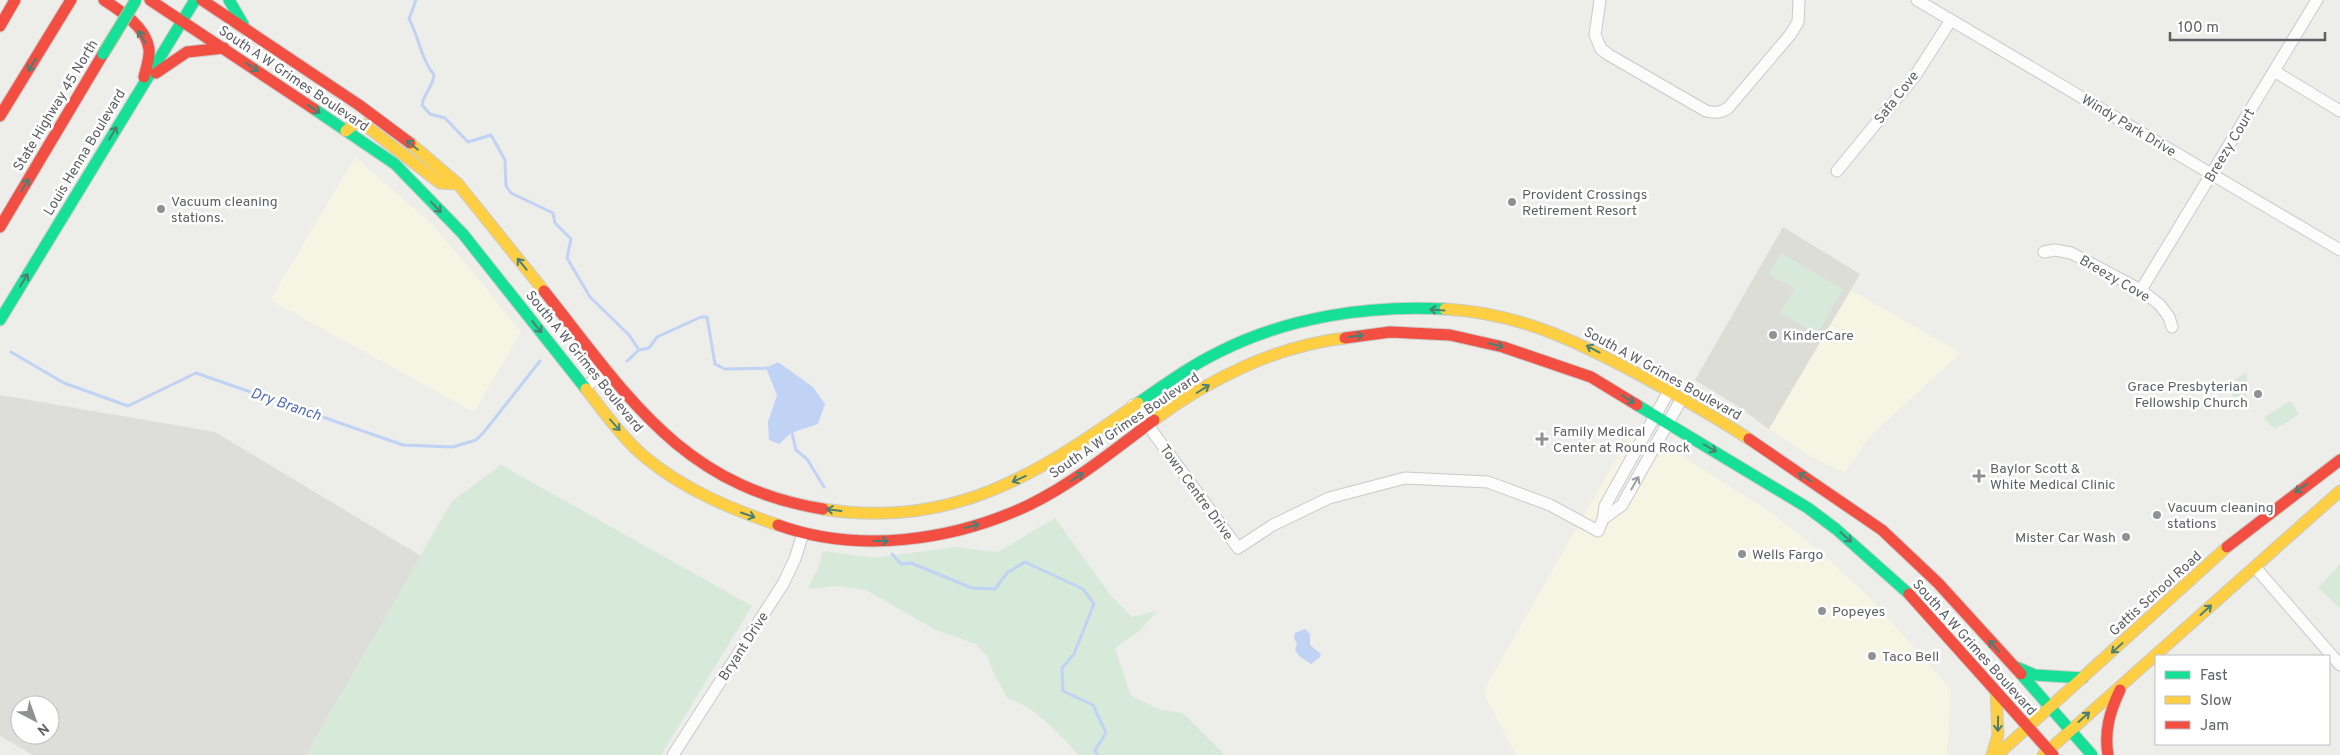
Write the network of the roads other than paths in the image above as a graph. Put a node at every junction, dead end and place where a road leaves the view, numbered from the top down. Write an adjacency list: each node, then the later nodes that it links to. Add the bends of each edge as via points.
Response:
1 (71, 0): 21 (main road, one-way to 21)
2 (104, 0): 19 (main road, one-way to 2, via 149,49 133,22)
3 (136, 0): 26 (main road, State Highway 45 North, one-way to 3, bridge)
4 (150, 0): 13 (main road, South A W Grimes Boulevard)
5 (195, 0): 13 (main road, Louis Henna Boulevard)
6 (202, 0): 16 (main road, South A W Grimes Boulevard)
7 (229, 0): 16 (main road)
8 (1600, 0): 9 (street, via 1595,35 1602,49 1706,111 1721,113 1735,101 1790,35 1798,22)
9 (1799, 0)
10 (1917, 0): 14 (street, Windy Park Drive)
11 (2317, 0): 18 (street, Breezy Court)
12 (15, 1): 15 (main road)
13 (182, 20): 17 (main road, South A W Grimes Boulevard); 19 (main road, Louis Henna Boulevard)
14 (1951, 20): 23 (street, Safa Cove, via 1915,76); 24 (street, Windy Park Drive)
15 (0, 26)
16 (245, 28): 25 (main road, South A W Grimes Boulevard, one-way to 16, via 359,104)
17 (224, 48): 19 (main road, via 200,48 178,55); 22 (main road, South A W Grimes Boulevard, one-way to 22)
18 (2274, 71): 20 (street); 24 (street, Breezy Court)
19 (143, 83): 30 (main road, Louis Henna Boulevard, one-way to 19)
20 (2340, 111)
21 (0, 116)
22 (346, 131): 25 (main road, via 355,123 365,125 440,183); 33 (main road, South A W Grimes Boulevard, one-way to 33, via 395,164 463,234)
23 (1837, 171)
24 (2212, 174): 27 (street, Windy Park Drive); 29 (street, Breezy Court)
25 (458, 184): 32 (main road, South A W Grimes Boulevard, one-way to 25)
26 (0, 226)
27 (2340, 250)
28 (2044, 252): 29 (street, Breezy Cove, via 2071,253)
29 (2141, 290): 31 (street, Breezy Cove, via 2160,304)
30 (0, 320)
31 (2172, 327)
32 (607, 370): 33 (street); 36 (main road, South A W Grimes Boulevard, one-way to 32, via 1036,471 975,498 918,510 856,513 810,507 750,490 702,465 666,439)
33 (584, 387): 43 (main road, South A W Grimes Boulevard, one-way to 43, via 645,457 681,483 729,508)
34 (1669, 390): 35 (main road, South A W Grimes Boulevard); 36 (main road, South A W Grimes Boulevard, one-way to 36, via 1577,341 1528,323 1474,312 1413,308 1360,311 1302,321 1238,342 1171,379); 37 (street)
35 (1682, 398): 38 (street, Town Centre Drive); 48 (main road, South A W Grimes Boulevard, one-way to 35, via 1937,582 1878,527 1742,434)
36 (1133, 405): 39 (street, Town Centre Drive)
37 (1655, 416): 38 (main road, South A W Grimes Boulevard); 39 (main road, South A W Grimes Boulevard, one-way to 37, via 1236,370 1286,351 1333,339 1390,332 1450,335 1504,346 1591,377); 42 (street, via 1605,506)
38 (1668, 424): 42 (street, Town Centre Drive, one-way to 38, via 1622,505); 51 (main road, South A W Grimes Boulevard, one-way to 51, via 1808,508 1836,529 1919,602)
39 (1148, 425): 42 (street, Town Centre Drive, via 1238,548 1274,525 1329,498 1405,478 1488,482 1550,505 1598,532); 43 (main road, South A W Grimes Boulevard, one-way to 39, via 880,541 925,538 989,522 1029,505 1081,475)
40 (2340, 460): 49 (main road, Gattis School Road, one-way to 49, via 2234,541)
41 (2340, 491): 44 (main road)
42 (1604, 519)
43 (803, 533): 56 (street, Bryant Drive, via 783,584)
44 (2255, 567): 45 (main road, one-way to 44); 47 (street)
45 (2156, 655)
46 (2155, 656): 50 (main road, one-way to 46)
47 (2340, 665)
48 (2012, 666): 49 (main road, via 2035,675); 52 (main road, South A W Grimes Boulevard)
49 (2083, 678): 52 (main road, Gattis School Road)
50 (2124, 683): 54 (main road, one-way to 50); 60 (main road, via 2106,726)
51 (1996, 692): 53 (main road, South A W Grimes Boulevard); 57 (main road, one-way to 57, via 1998,734)
52 (2050, 708): 53 (main road, Gattis School Road); 54 (main road, South A W Grimes Boulevard)
53 (2028, 728): 55 (main road, South A W Grimes Boulevard); 58 (main road, Gattis School Road)
54 (2070, 730): 55 (main road); 59 (main road, South A W Grimes Boulevard)
55 (2048, 753)
56 (673, 755)
57 (1992, 755)
58 (1996, 755)
59 (2092, 755)
60 (2108, 755)

